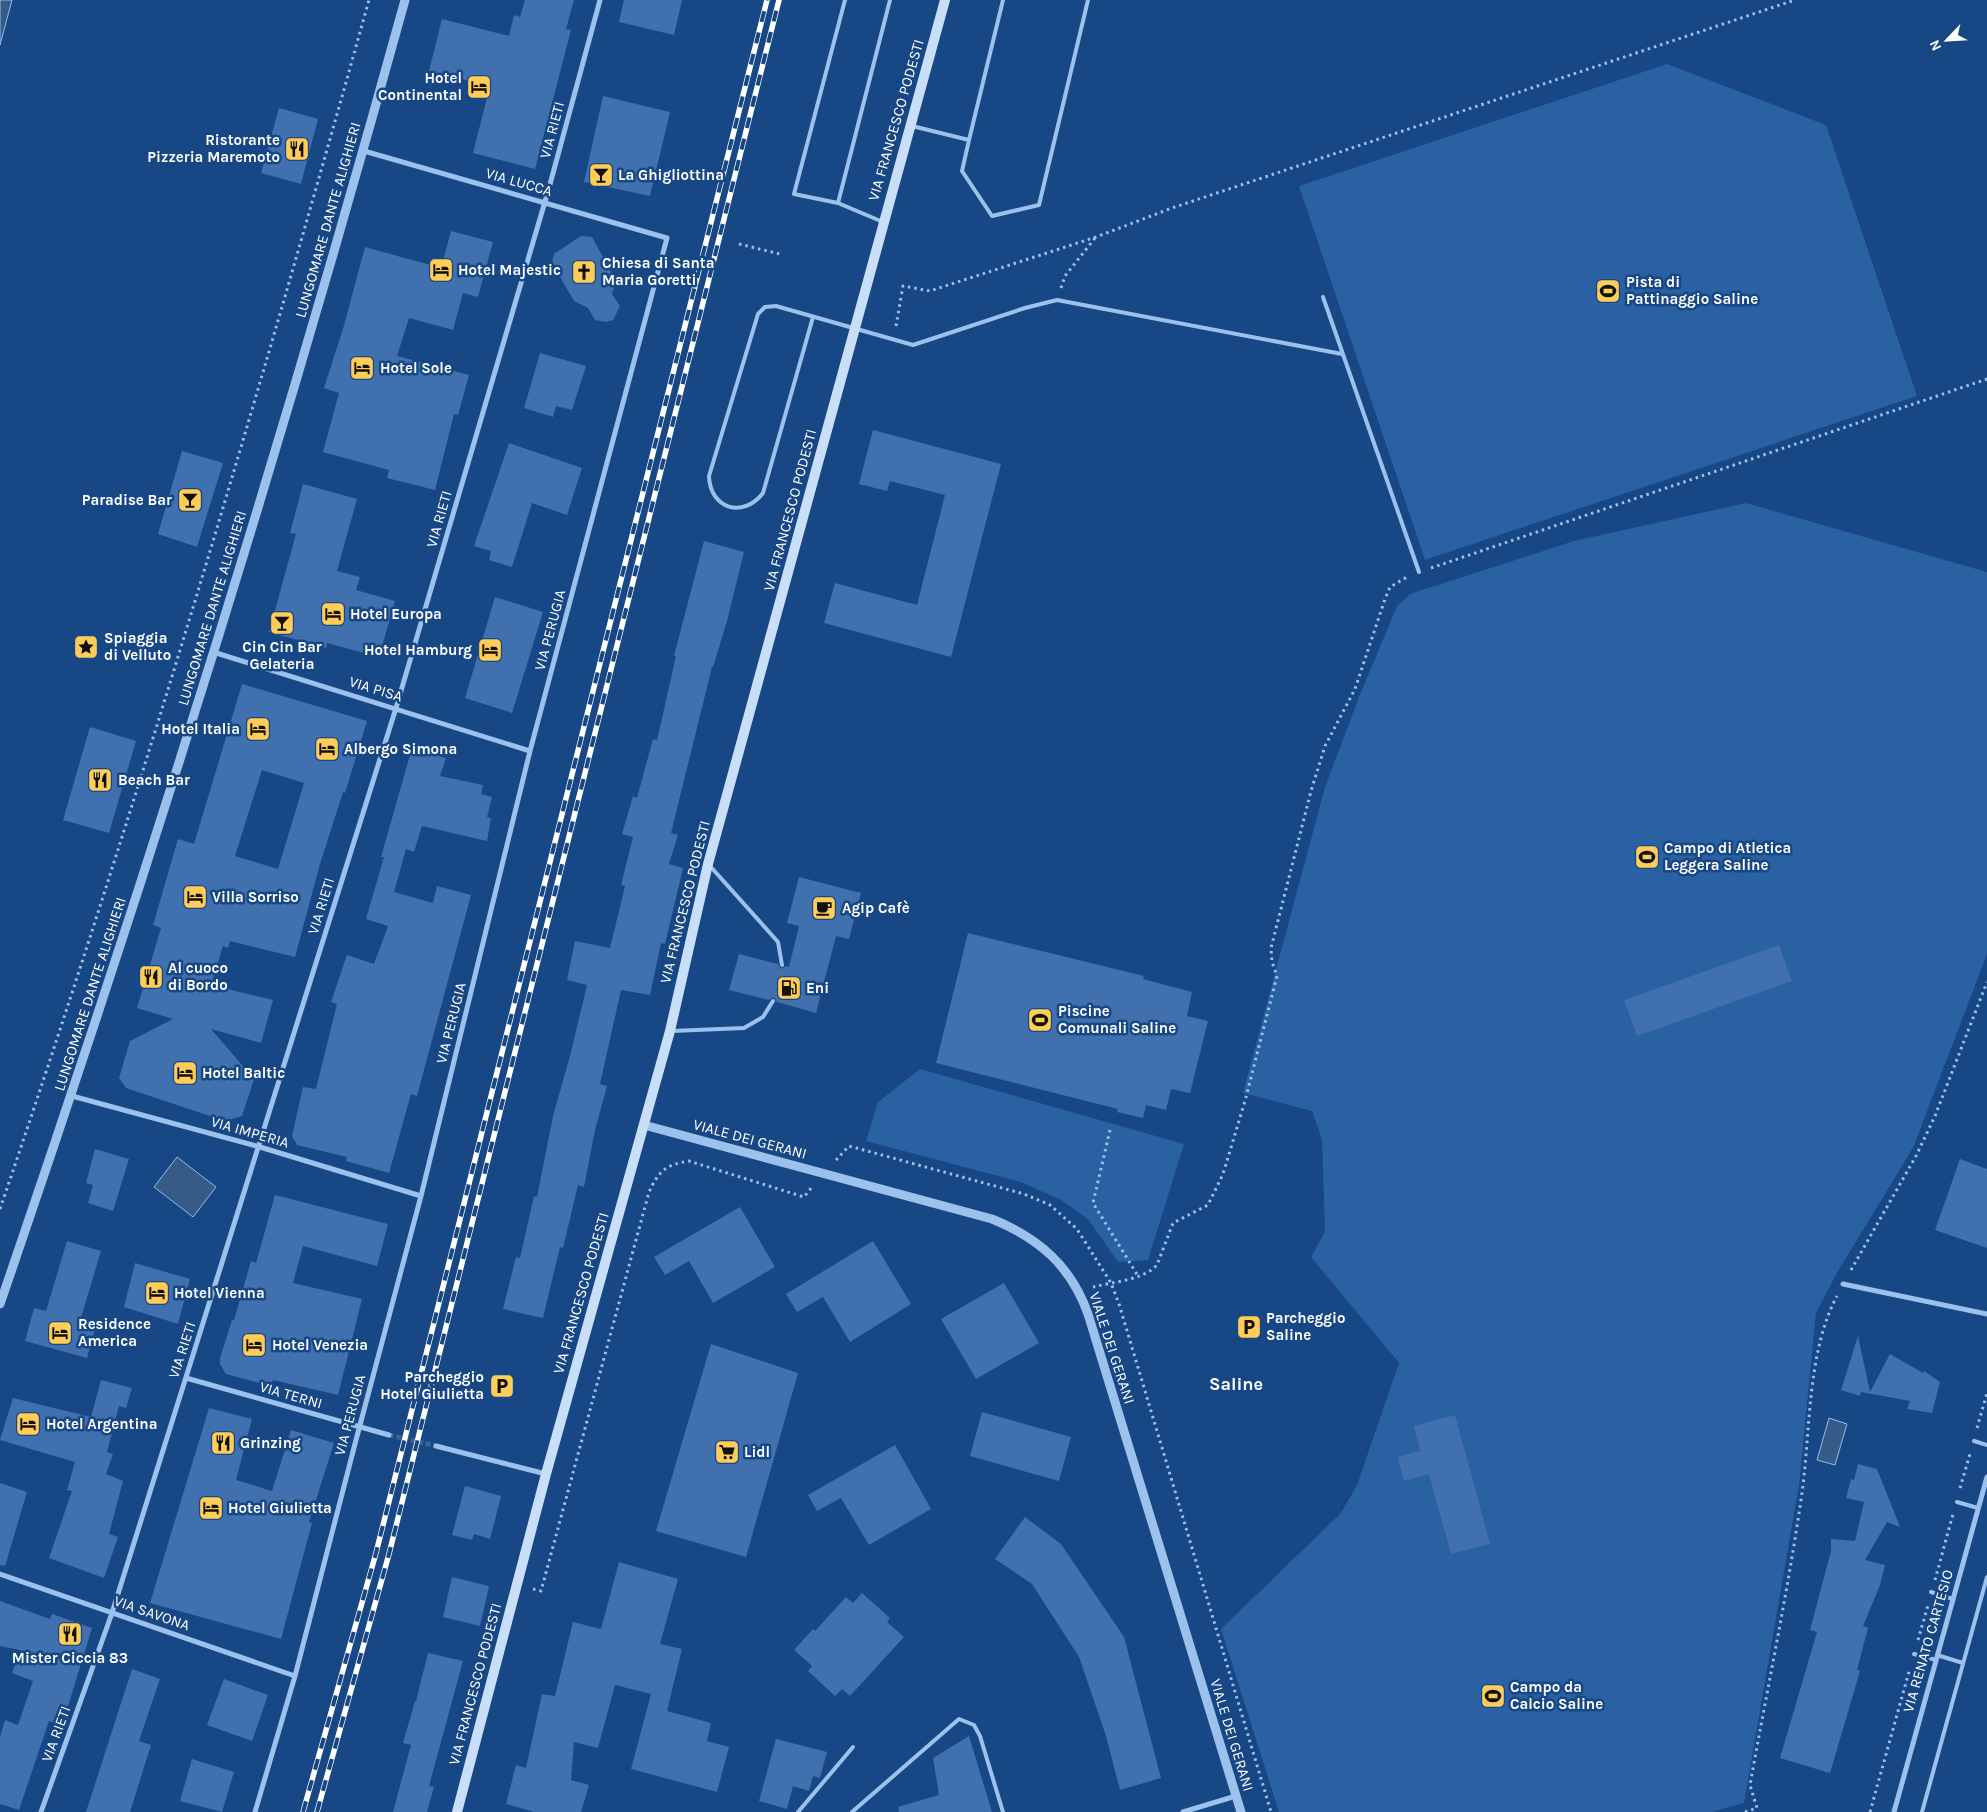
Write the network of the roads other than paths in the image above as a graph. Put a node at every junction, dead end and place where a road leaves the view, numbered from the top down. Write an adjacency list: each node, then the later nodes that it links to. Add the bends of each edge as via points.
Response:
1 (405, 0): 10 (street, LUNGOMARE DANTE ALIGHIERI)
2 (600, 0): 11 (street, VIA RIETI)
3 (845, 0): 12 (lane, via 794,194)
4 (890, 0): 12 (lane)
5 (945, 0): 8 (main road, VIA FRANCESCO PODESTI)
6 (1003, 0): 9 (lane)
7 (1088, 0): 9 (lane, via 1039,205 992,216 962,171)
8 (910, 126): 9 (lane); 13 (main road, VIA FRANCESCO PODESTI)
9 (969, 140)
10 (364, 150): 11 (street, VIA LUCCA); 20 (street, LUNGOMARE DANTE ALIGHIERI)
11 (544, 202): 14 (street, VIA LUCCA); 21 (street, VIA RIETI)
12 (838, 203): 13 (lane)
13 (883, 222): 17 (main road, VIA FRANCESCO PODESTI)
14 (667, 238): 22 (street, VIA PERUGIA)
15 (1323, 297): 18 (lane)
16 (813, 317): 16 (lane, via 776,306 765,307 758,314 709,476 716,498 730,507 749,506 763,493); 17 (lane)
17 (855, 329): 18 (lane, via 913,345 1057,300); 23 (main road, VIA FRANCESCO PODESTI)
18 (1342, 354): 19 (lane)
19 (1419, 572)
20 (213, 652): 21 (street, VIA PISA); 27 (street, LUNGOMARE DANTE ALIGHIERI)
21 (396, 708): 22 (street, VIA PISA); 29 (street, VIA RIETI)
22 (530, 751): 30 (street, VIA PERUGIA)
23 (708, 864): 24 (lane, via 778,942); 26 (main road, VIA FRANCESCO PODESTI)
24 (782, 965)
25 (773, 1001): 26 (lane, via 763,1017 744,1028)
26 (670, 1031): 28 (main road, VIA FRANCESCO PODESTI)
27 (72, 1096): 29 (street, VIA IMPERIA); 32 (street, LUNGOMARE DANTE ALIGHIERI)
28 (644, 1125): 40 (main road, VIA FRANCESCO PODESTI); 54 (street, VIALE DEI GERANI, via 992,1219 1030,1238 1064,1268 1088,1314)
29 (260, 1148): 30 (street, VIA IMPERIA); 34 (street, VIA RIETI)
30 (421, 1196): 35 (street, VIA PERUGIA)
31 (1843, 1284): 33 (street)
32 (0, 1304)
33 (1987, 1314)
34 (186, 1378): 35 (street, VIA TERNI); 48 (street, VIA RIETI)
35 (359, 1427): 36 (street, VIA TERNI); 52 (street, VIA PERUGIA)
36 (389, 1435)
37 (1974, 1441): 38 (lane)
38 (1987, 1445)
39 (436, 1446): 40 (street)
40 (546, 1474): 57 (main road, VIA FRANCESCO PODESTI)
41 (1987, 1477): 43 (street, VIA RENATO CARTESIO)
42 (1957, 1502): 43 (lane)
43 (1978, 1508): 47 (street, VIA RENATO CARTESIO)
44 (0, 1574): 48 (street, VIA SAVONA)
45 (1987, 1577): 51 (lane)
46 (1931, 1592): 47 (lane)
47 (1953, 1598): 50 (street, VIA RENATO CARTESIO)
48 (112, 1613): 52 (street, VIA SAVONA); 55 (street, VIA RIETI)
49 (1914, 1654): 50 (lane)
50 (1937, 1658): 51 (lane); 63 (street, VIA RENATO CARTESIO)
51 (1963, 1663): 64 (lane)
52 (295, 1676): 56 (street, VIA PERUGIA)
53 (853, 1747): 58 (lane)
54 (1236, 1796): 61 (street); 62 (street, VIALE DEI GERANI)
55 (41, 1812)
56 (255, 1812)
57 (457, 1812)
58 (798, 1812)
59 (852, 1812): 60 (lane, via 959,1718 974,1725 980,1736)
60 (1003, 1812)
61 (1182, 1812)
62 (1241, 1812)
63 (1894, 1812)
64 (1922, 1812)

